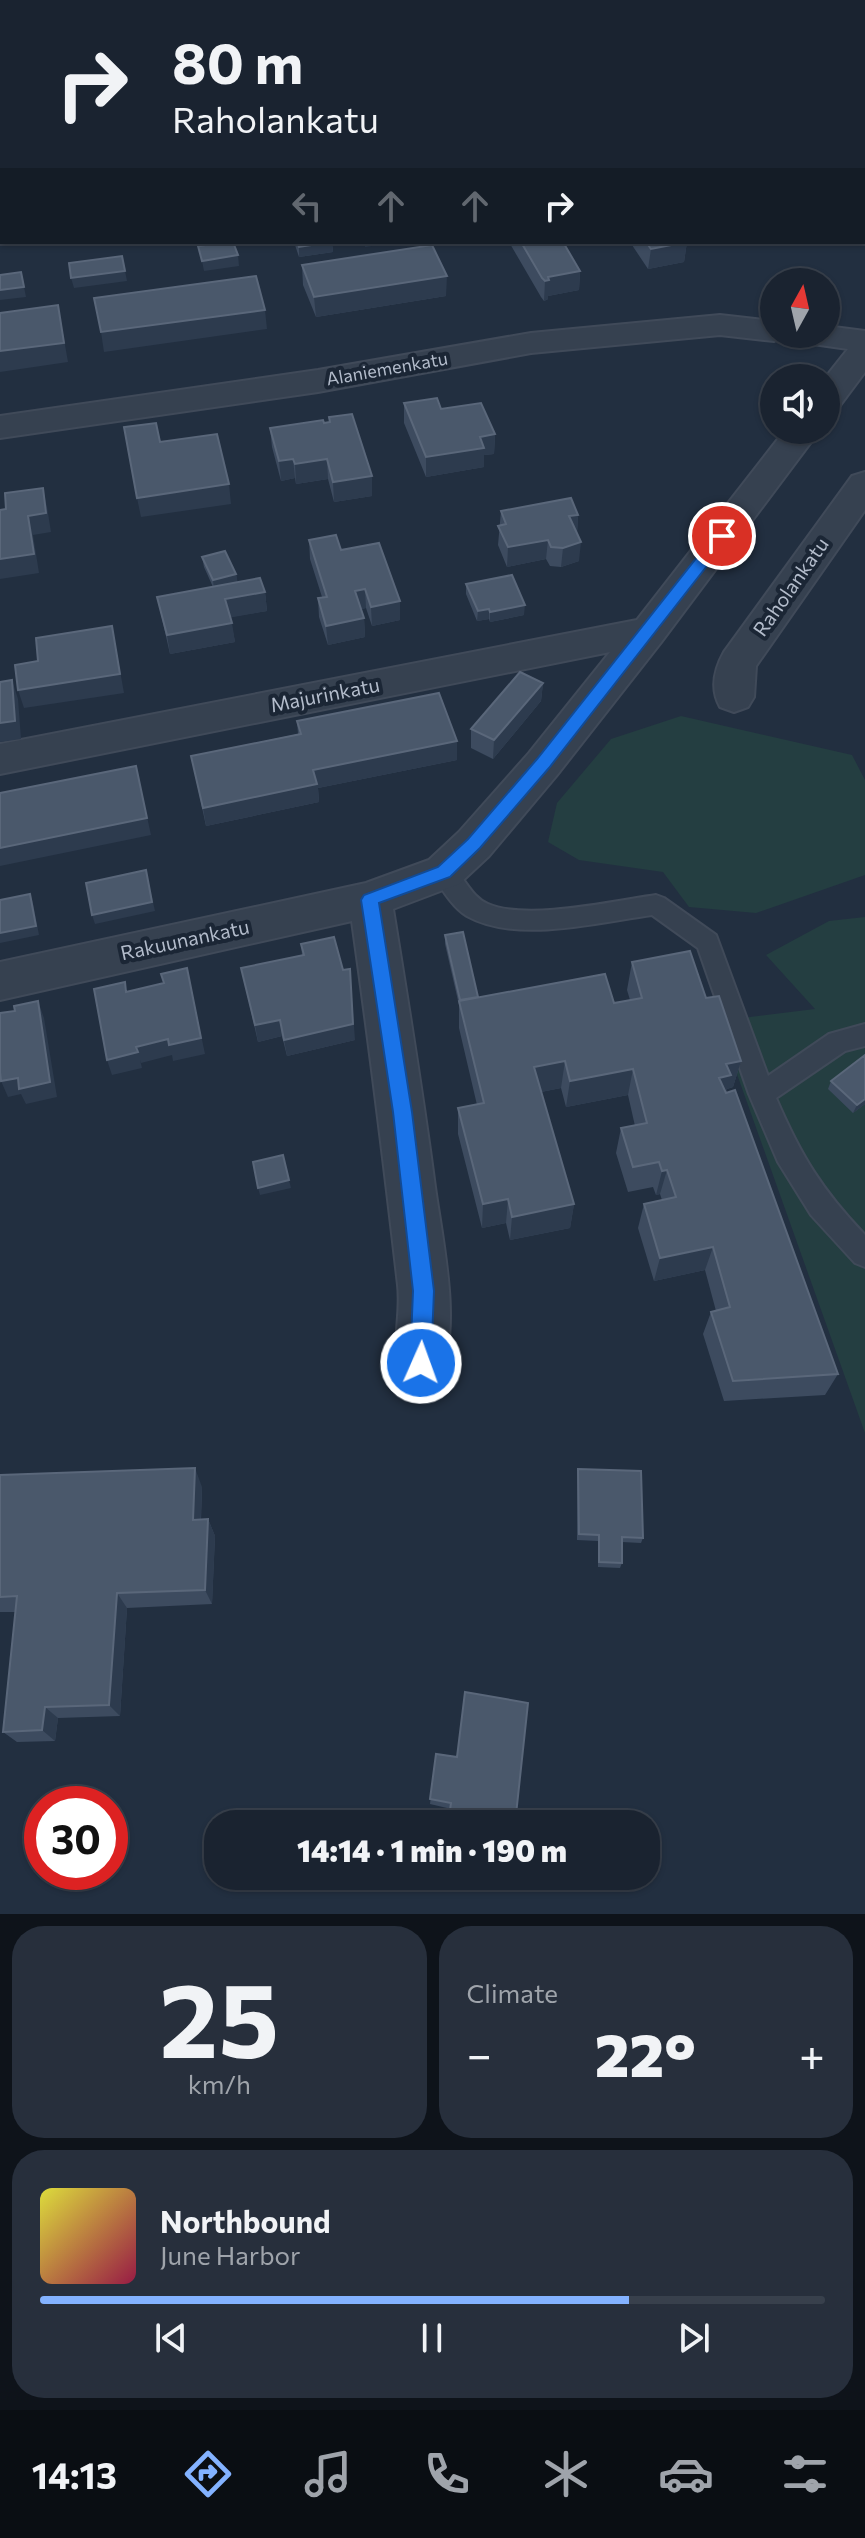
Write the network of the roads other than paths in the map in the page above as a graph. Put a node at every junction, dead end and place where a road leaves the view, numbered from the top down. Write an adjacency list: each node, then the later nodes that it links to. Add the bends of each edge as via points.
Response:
1 (760, 329): 6 (street, Alaniemenkatu, via 720,325 531,343 318,381)
2 (840, 338): 3 (street)
3 (865, 341)
4 (865, 349): 5 (street)
5 (840, 382)
6 (0, 427)
7 (792, 444): 9 (street)
8 (865, 484): 10 (street, Raholankatu, via 738,662)
9 (649, 631): 11 (street, Majurinkatu); 12 (street, via 543,764)
10 (734, 697)
11 (0, 759)
12 (444, 872): 13 (street); 16 (lane, via 472,908 495,919 656,905 708,942)
13 (370, 900): 14 (street, Rakuunankatu); 18 (street, via 424,1291)
14 (0, 981)
15 (865, 1035): 16 (lane, via 838,1042)
16 (762, 1094): 17 (lane, via 787,1154 820,1206)
17 (865, 1254)
18 (421, 1363)

